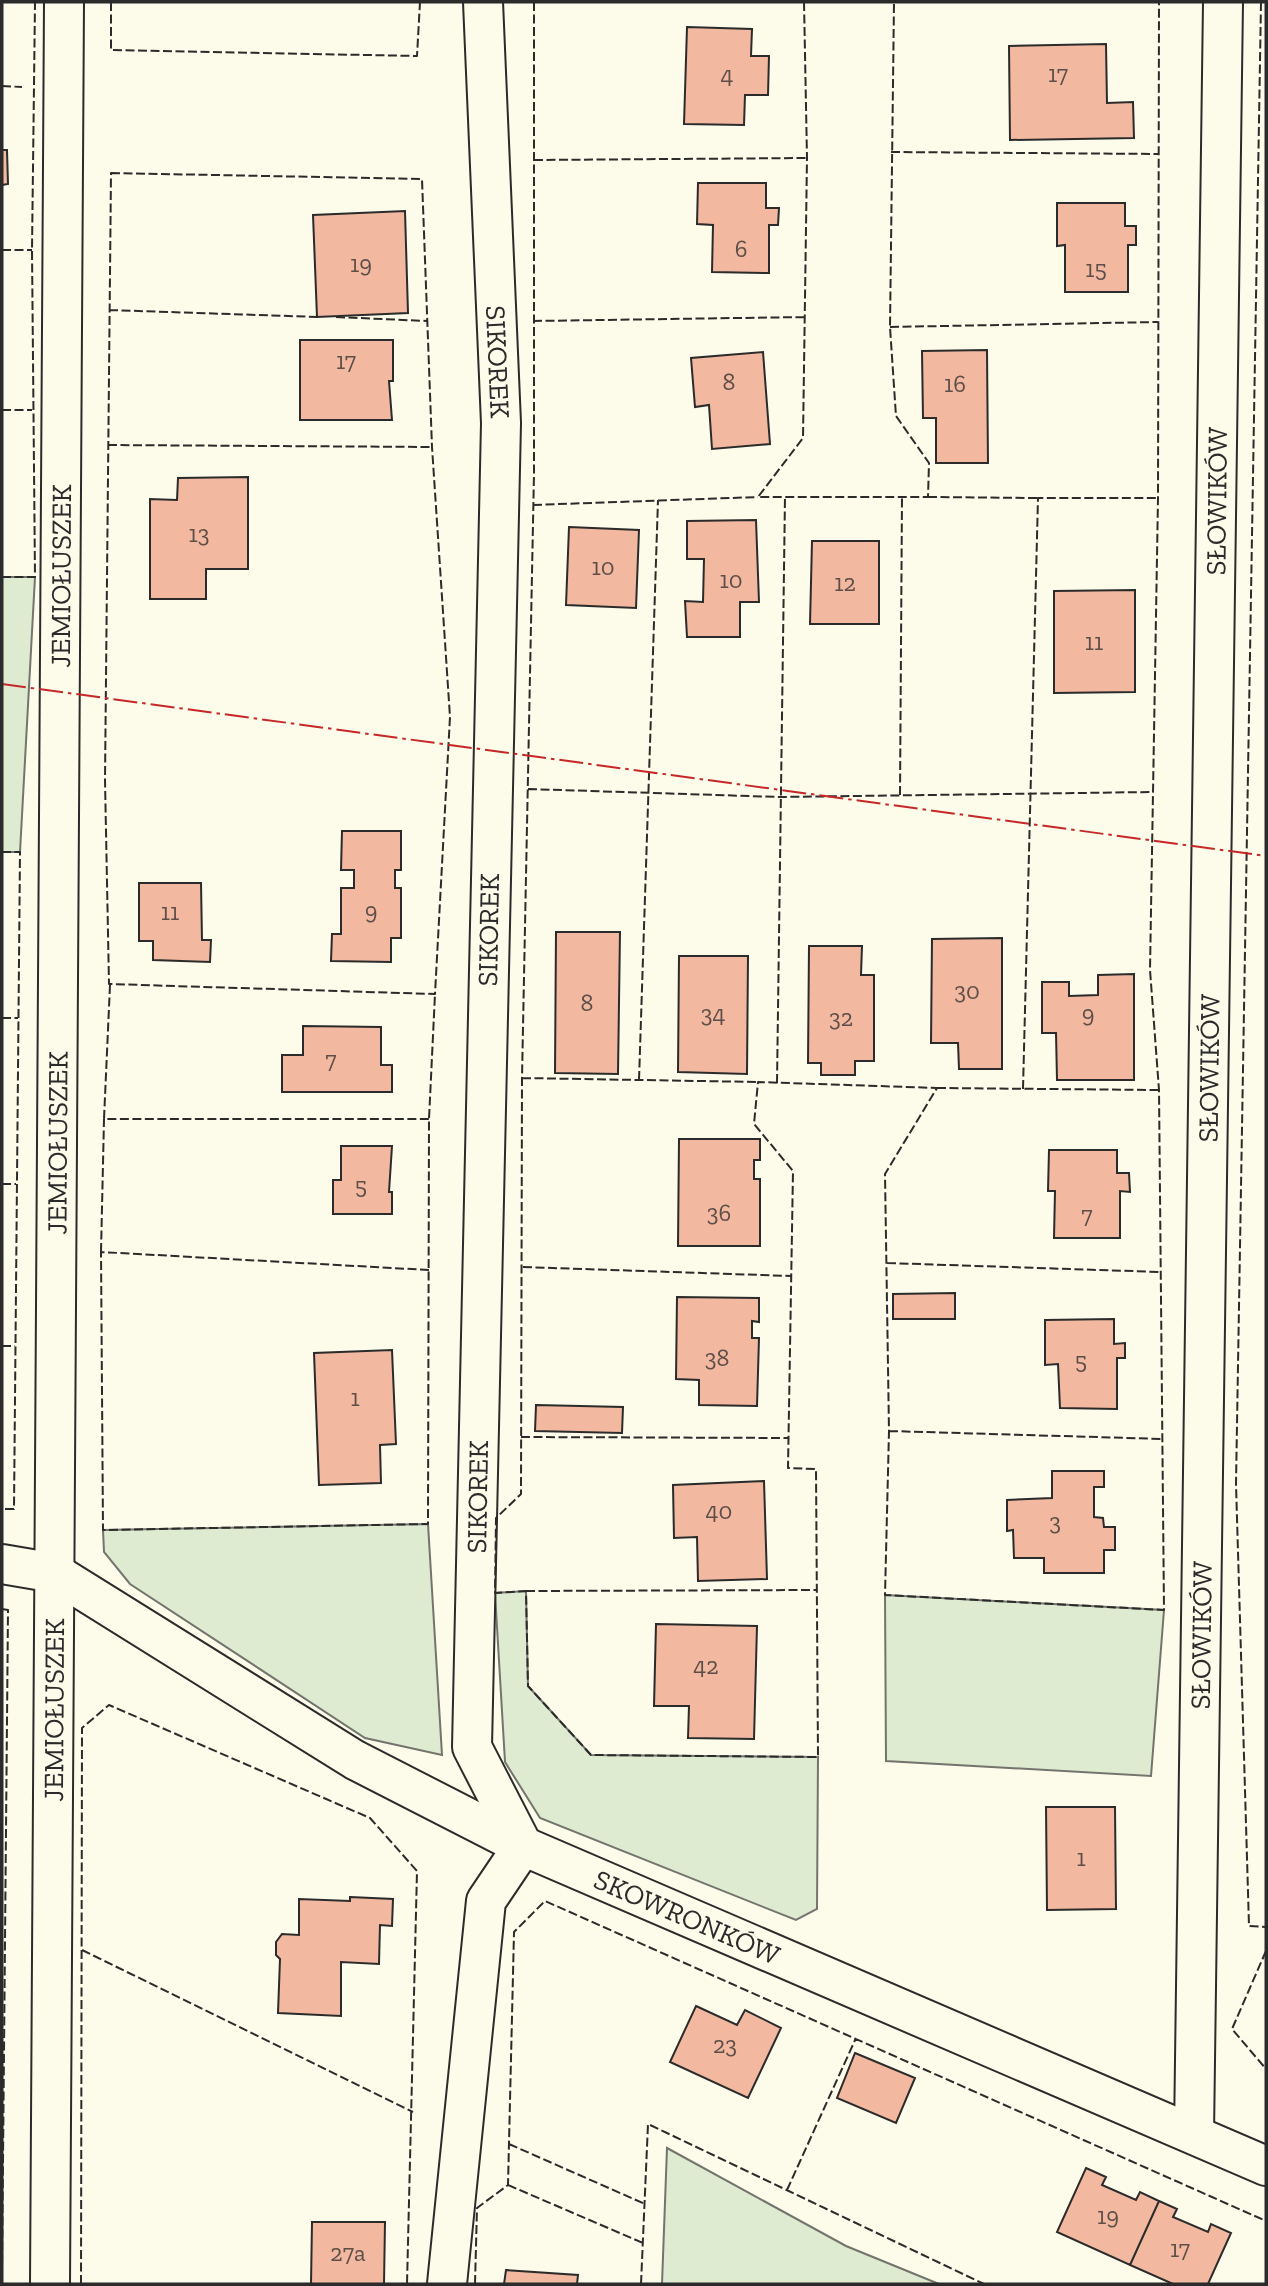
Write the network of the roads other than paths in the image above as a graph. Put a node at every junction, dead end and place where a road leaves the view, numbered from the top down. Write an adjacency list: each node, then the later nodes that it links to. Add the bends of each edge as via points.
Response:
1 (64, 2): 5 (street, JEMIOŁUSZEK)
2 (483, 2): 6 (street, SIKOREK, via 501,424 472,1747)
3 (1223, 2): 7 (street, SŁOWIKÓW)
4 (2, 1564): 5 (street)
5 (54, 1573): 6 (street, SKOWRONKÓW, via 355,1760); 9 (street, JEMIOŁUSZEK)
6 (523, 1846): 7 (street, SKOWRONKÓW); 10 (street, via 486,1902)
7 (1194, 2134): 8 (street, SKOWRONKÓW)
8 (1266, 2166)
9 (50, 2284)
10 (447, 2284)

